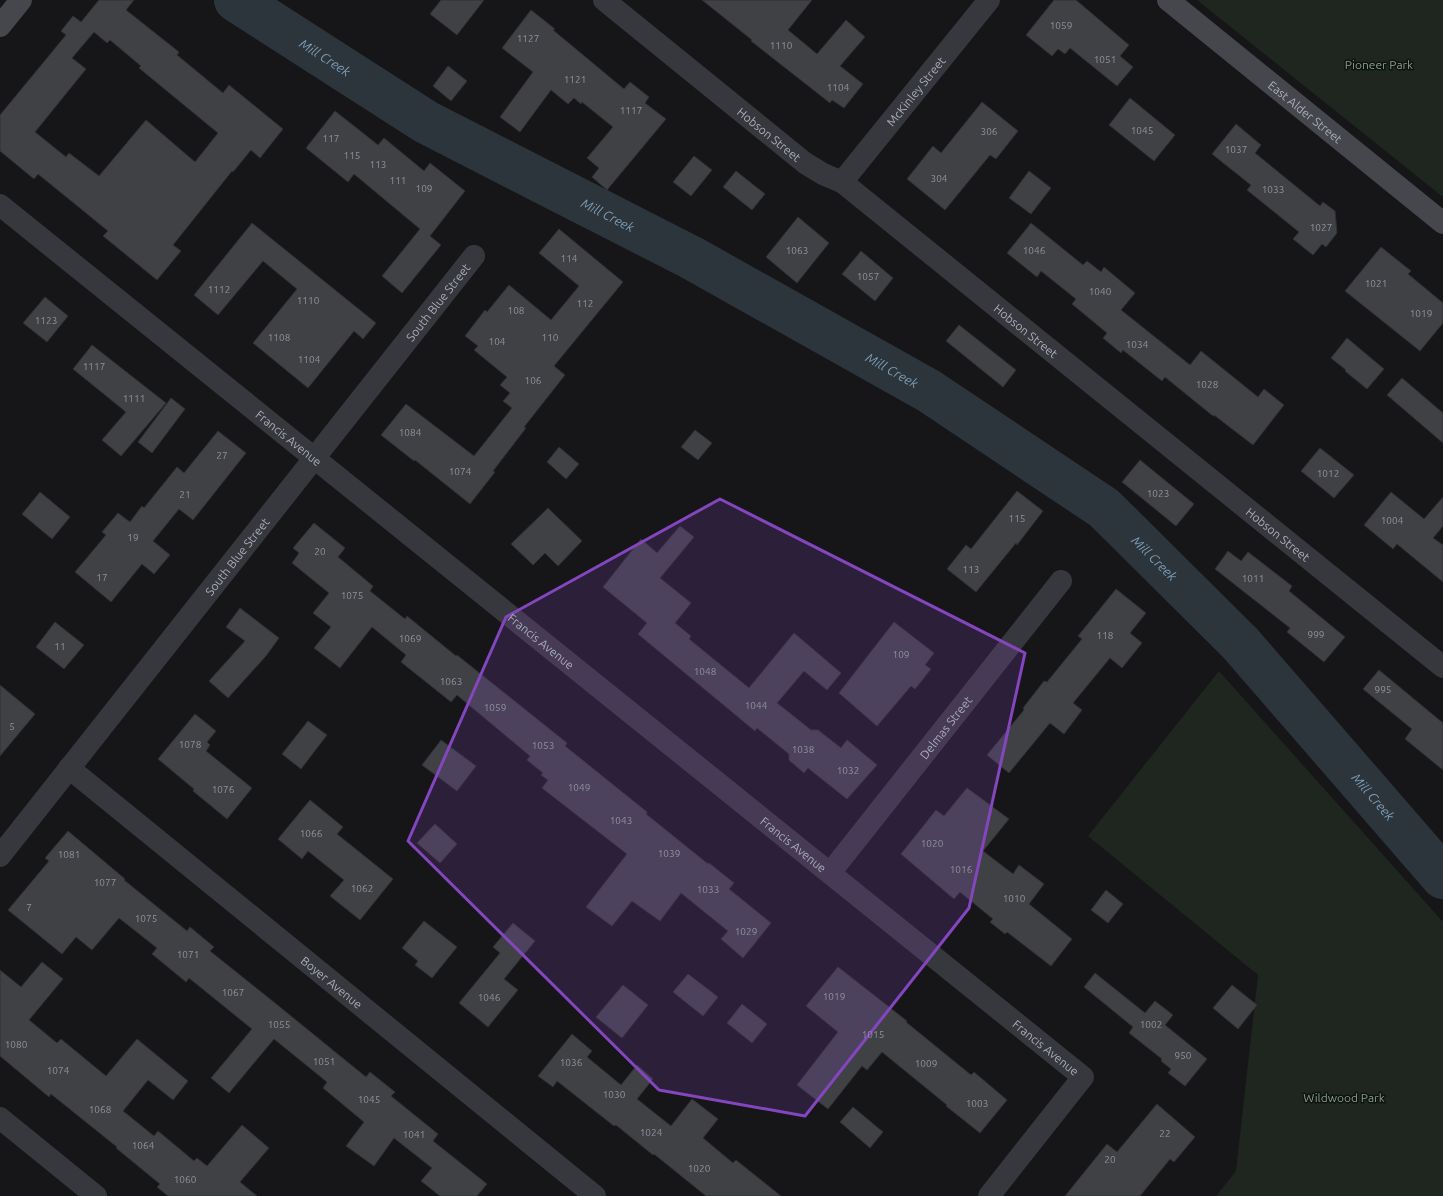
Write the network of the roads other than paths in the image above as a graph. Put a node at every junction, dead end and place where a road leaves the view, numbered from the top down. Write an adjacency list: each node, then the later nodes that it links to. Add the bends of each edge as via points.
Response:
1 (21, 0): 5 (main road)
2 (604, 0): 6 (street, Hobson Street, via 805,163)
3 (989, 0): 6 (street, McKinley Street)
4 (1168, 0): 8 (main road, East Alder Street)
5 (0, 26)
6 (842, 182): 12 (street, Hobson Street)
7 (0, 205): 10 (street, Francis Avenue)
8 (1443, 223)
9 (474, 256): 10 (street, South Blue Street)
10 (315, 458): 13 (street, South Blue Street); 15 (street, Francis Avenue)
11 (1061, 581): 15 (street, Delmas Street)
12 (1443, 667)
13 (69, 768): 14 (street, South Blue Street); 18 (street, Boyer Avenue)
14 (0, 856)
15 (830, 873): 19 (street, Francis Avenue, via 1083,1077)
16 (0, 1118): 17 (street)
17 (96, 1196)
18 (595, 1196)
19 (989, 1196)

